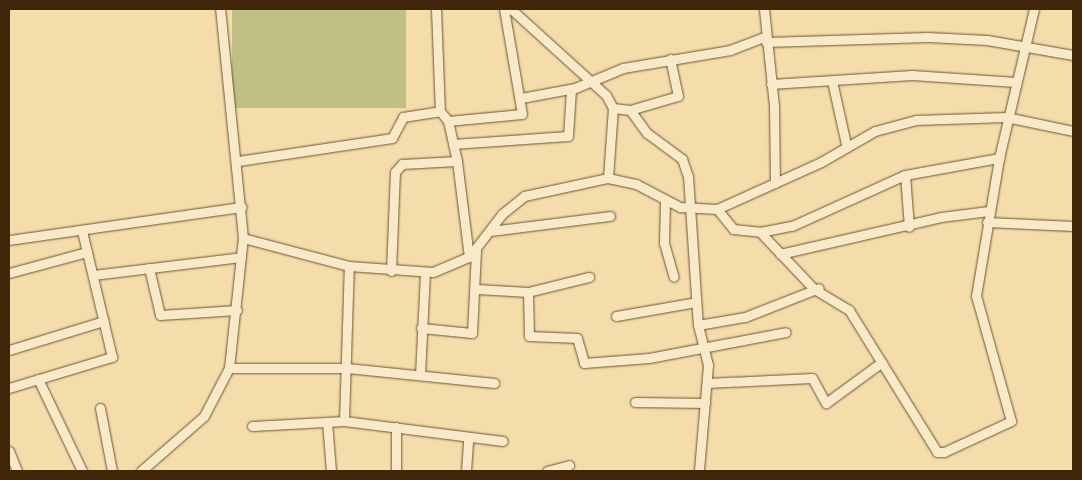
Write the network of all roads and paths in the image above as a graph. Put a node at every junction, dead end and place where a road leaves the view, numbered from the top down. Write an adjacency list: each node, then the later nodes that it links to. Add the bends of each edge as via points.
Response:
1 (220, 9): 26 (street)
2 (436, 9): 19 (street)
3 (504, 9): 16 (street)
4 (510, 9): 11 (street)
5 (764, 9): 7 (street)
6 (1034, 9): 8 (street)
7 (765, 40): 8 (street, via 928,38); 10 (street, via 730,50); 14 (street)
8 (1025, 46): 9 (street); 13 (street)
9 (1073, 55)
10 (670, 59): 11 (street); 18 (street, via 678,96)
11 (590, 78): 15 (street); 17 (street)
12 (832, 81): 13 (street, via 950,74); 14 (street); 24 (street)
13 (1016, 82): 20 (street)
14 (771, 84): 30 (street)
15 (571, 89): 16 (street); 23 (street, via 568,136)
16 (520, 98): 21 (street, via 519,115)
17 (613, 108): 18 (street); 29 (street)
18 (630, 110): 33 (street, via 643,129 682,159)
19 (440, 111): 21 (street); 26 (street, via 403,117 392,138)
20 (1006, 118): 22 (street); 24 (street, via 916,120); 25 (street)
21 (448, 120): 23 (street)
22 (1073, 131)
23 (453, 144): 27 (street)
24 (846, 144): 30 (street, via 821,162)
25 (999, 158): 28 (street); 35 (street)
26 (238, 162): 32 (street)
27 (456, 162): 46 (street); 51 (street, via 402,164 395,172)
28 (905, 175): 39 (street); 42 (street, via 792,226)
29 (608, 178): 31 (street, via 636,184); 41 (street, via 524,196 502,214)
30 (775, 183): 34 (street)
31 (665, 200): 33 (street); 56 (street, via 664,243)
32 (242, 207): 40 (street); 43 (street)
33 (693, 208): 34 (street); 60 (street)
34 (717, 209): 42 (street, via 733,229)
35 (989, 211): 37 (street); 39 (street, via 960,213)
36 (610, 216): 41 (street)
37 (987, 222): 38 (street); 69 (street, via 976,296 1010,423 940,452)
38 (1073, 226)
39 (909, 227): 47 (street)
40 (82, 231): 44 (street); 45 (street)
41 (492, 231): 46 (street)
42 (760, 232): 47 (street)
43 (243, 238): 48 (street); 49 (street)
44 (9, 240)
45 (87, 252): 53 (street); 54 (street)
46 (473, 253): 52 (street); 58 (street)
47 (780, 254): 57 (street, via 814,288)
48 (241, 257): 50 (street); 61 (street)
49 (348, 266): 51 (street); 71 (street)
50 (149, 268): 54 (street); 61 (street, via 160,315)
51 (391, 271): 52 (street)
52 (425, 272): 65 (street)
53 (9, 273)
54 (93, 275): 63 (street)
55 (589, 277): 59 (street)
56 (674, 277)
57 (819, 288): 64 (street, via 745,317); 69 (street, via 849,310 856,326)
58 (477, 289): 59 (street); 65 (street, via 472,333)
59 (528, 292): 67 (street, via 529,336 577,338 584,362)
60 (696, 302): 62 (street); 64 (street)
61 (236, 310): 70 (street)
62 (616, 316)
63 (104, 321): 68 (street); 73 (street, via 113,352 110,360)
64 (698, 325): 67 (street)
65 (421, 328): 72 (street)
66 (786, 332): 67 (street)
67 (703, 349): 75 (street)
68 (9, 350)
69 (882, 362): 75 (street, via 826,403 812,378)
70 (229, 368): 71 (street); 91 (street, via 204,416)
71 (347, 368): 72 (street); 80 (street)
72 (420, 375): 74 (street)
73 (38, 380): 76 (street); 89 (street)
74 (494, 383)
75 (707, 383): 78 (street)
76 (9, 388)
77 (635, 402): 78 (street)
78 (705, 404): 96 (street)
79 (100, 408): 90 (street)
80 (344, 421): 81 (street); 83 (street)
81 (327, 422): 82 (street); 92 (street)
82 (252, 426)
83 (396, 427): 84 (street); 93 (street)
84 (468, 439): 85 (street); 94 (street)
85 (503, 441)
86 (9, 451): 88 (street)
87 (569, 465): 95 (street)
88 (17, 471)
89 (82, 471)
90 (112, 471)
91 (141, 471)
92 (331, 471)
93 (396, 471)
94 (466, 471)
95 (547, 471)
96 (699, 471)

